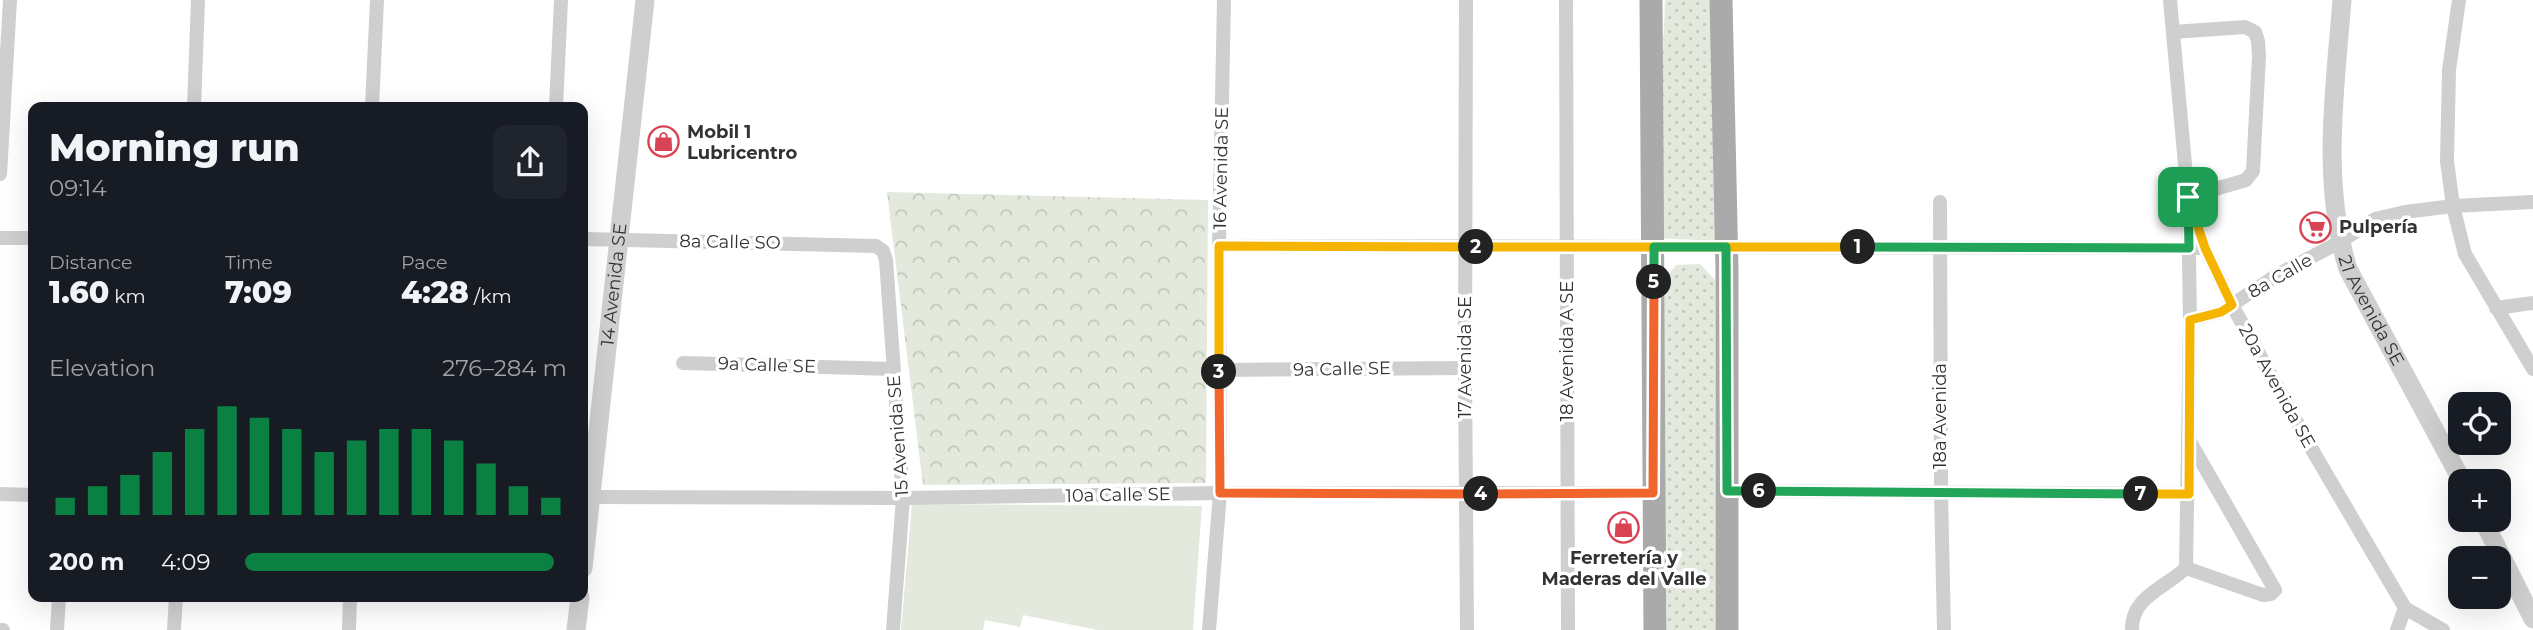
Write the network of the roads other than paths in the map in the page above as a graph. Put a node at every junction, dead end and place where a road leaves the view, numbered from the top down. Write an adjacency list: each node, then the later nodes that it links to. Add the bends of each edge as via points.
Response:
1 (10, 0): 18 (street)
2 (198, 0): 15 (street)
3 (377, 0): 16 (street)
4 (561, 0): 17 (street)
5 (645, 0): 26 (street, 14 Avenida SE)
6 (1224, 0): 29 (street, 16 Avenida SE)
7 (1466, 0): 30 (street, 17 Avenida SE)
8 (1566, 0): 31 (street, 18 Avenida A SE)
9 (1651, 0): 32 (main road)
10 (1721, 0): 33 (main road)
11 (2170, 0): 14 (street, 20a Avenida SE)
12 (2342, 0): 27 (street, 21 Avenida SE, via 2333,116 2333,180)
13 (2459, 0): 22 (street, via 2449,70 2447,161)
14 (2173, 32): 19 (street, 20a Avenida SE); 19 (street, via 2245,27 2255,32 2258,41 2253,171 2246,180)
15 (194, 102)
16 (372, 102)
17 (556, 102)
18 (0, 174)
19 (2188, 197): 35 (street); 36 (street, 20a Avenida SE)
20 (1940, 202): 34 (street, 18a Avenida)
21 (2533, 202): 22 (street, 8a Calle)
22 (2453, 206): 27 (street, 8a Calle, via 2375,219); 39 (street, via 2465,254)
23 (0, 238): 24 (street)
24 (28, 238)
25 (588, 239): 26 (street, 8a Calle SO)
26 (619, 240): 28 (street, 8a Calle SO); 48 (street, 14 Avenida SE)
27 (2340, 242): 38 (street, 8a Calle); 47 (street, 21 Avenida SE, via 2348,269)
28 (876, 246): 43 (street, 15 Avenida SE, via 886,260)
29 (1219, 246): 30 (street); 45 (street, 16 Avenida SE)
30 (1466, 247): 31 (street); 42 (street, 17 Avenida SE)
31 (1566, 247): 32 (street); 50 (street, 18 Avenida A SE)
32 (1654, 247): 33 (street); 53 (main road)
33 (1726, 247): 34 (street); 49 (main road)
34 (1940, 247): 35 (street); 51 (street, 18a Avenida)
35 (2189, 248): 36 (street); 40 (street)
36 (2205, 248): 38 (street, 20a Avenida SE)
37 (2533, 303): 39 (street)
38 (2232, 305): 40 (street, 8a Calle); 66 (street, 20a Avenida SE)
39 (2496, 308): 44 (street)
40 (2190, 320): 46 (street)
41 (683, 363): 43 (street, 9a Calle SE)
42 (1465, 368): 45 (street, 9a Calle SE); 54 (street, 17 Avenida SE)
43 (893, 369): 59 (street, 15 Avenida SE)
44 (2533, 369)
45 (1219, 370): 52 (street, 16 Avenida SE)
46 (2189, 439): 55 (street); 61 (street, via 2272,582 2274,593 2263,594)
47 (2456, 469)
48 (588, 490)
49 (1727, 491): 51 (street); 77 (main road)
50 (1567, 492): 53 (street, 10a Calle SE); 54 (street, 10a Calle SE); 75 (street, 18 Avenida A SE)
51 (1941, 492): 55 (street); 78 (street, 18a Avenida)
52 (1220, 493): 54 (street, 10a Calle SE); 59 (street, 10a Calle SE); 73 (street, 16 Avenida SE)
53 (1653, 493): 76 (main road)
54 (1466, 494): 74 (street, 17 Avenida SE)
55 (2189, 494): 61 (street)
56 (0, 495): 57 (street)
57 (28, 495)
58 (588, 498): 59 (street, 10a Calle SE)
59 (903, 498): 72 (street, 15 Avenida SE)
60 (2489, 532): 67 (street)
61 (2186, 568): 79 (street, via 2137,605)
62 (59, 602): 68 (street)
63 (176, 602): 69 (street)
64 (350, 602): 70 (street)
65 (579, 602): 71 (street)
66 (2406, 608): 80 (street); 81 (street)
67 (2533, 619)
68 (57, 630)
69 (174, 630)
70 (349, 630)
71 (576, 630)
72 (893, 630)
73 (1209, 630)
74 (1467, 630)
75 (1568, 630)
76 (1655, 630)
77 (1727, 630)
78 (1944, 630)
79 (2132, 630)
80 (2396, 630)
81 (2443, 630)

